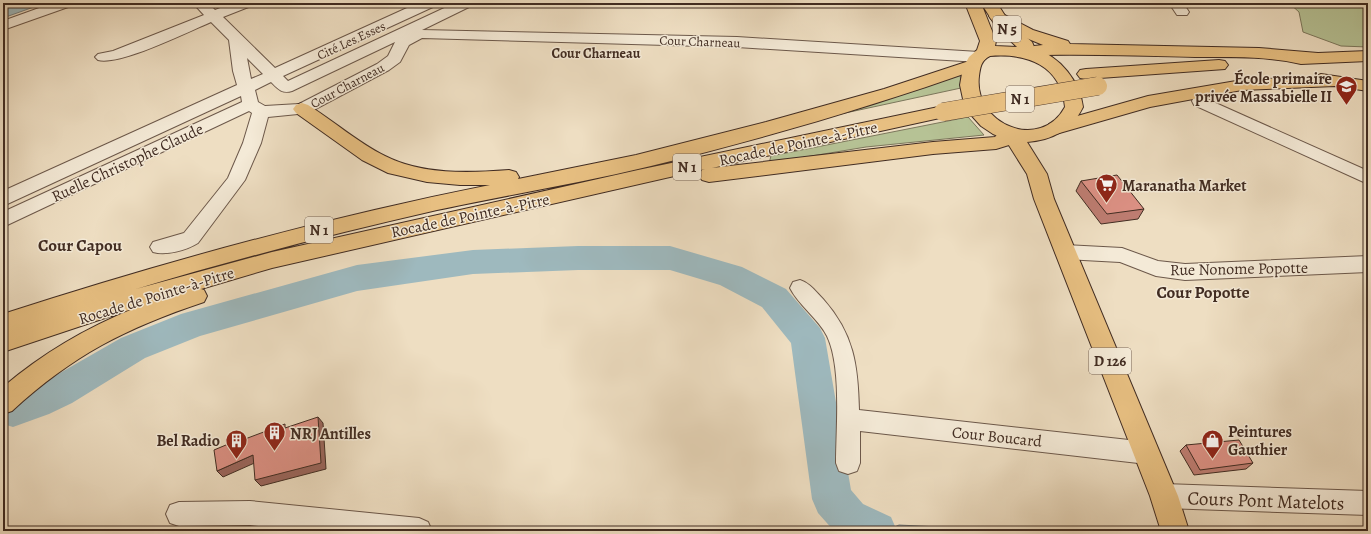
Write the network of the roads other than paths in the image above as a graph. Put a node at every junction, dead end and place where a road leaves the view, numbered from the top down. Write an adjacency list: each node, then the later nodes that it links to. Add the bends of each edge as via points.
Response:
1 (66, 3): 9 (street)
2 (200, 3): 8 (street)
3 (246, 3): 8 (street)
4 (430, 3): 20 (street, Cité Les Esses)
5 (466, 3): 26 (street)
6 (972, 3): 16 (main road, N 5, via 988,41)
7 (993, 10): 11 (main road, via 1018,30); 13 (main road, N 5, via 1003,25)
8 (214, 16): 10 (street); 15 (street, via 116,55)
9 (3, 26)
10 (236, 40): 20 (street); 27 (street, via 240,71)
11 (1078, 49): 13 (main road, via 1040,50); 14 (main road)
12 (1366, 53): 14 (main road); 17 (main road, N 1)
13 (1031, 54): 16 (main road, via 1008,51); 31 (main road, via 1052,65 1072,95 1074,107 1070,114)
14 (1290, 56): 17 (main road)
15 (103, 57)
16 (978, 58): 30 (street, Cour Charneau, via 737,42 421,34 402,43 395,59 383,67); 32 (main road, via 922,84); 33 (main road, via 968,86 973,103 995,128)
17 (1317, 58): 22 (main road, N 1)
18 (1368, 70): 19 (main road, N 1)
19 (1296, 75): 21 (main road, N 1); 23 (main road)
20 (273, 76): 26 (street); 27 (street, Cité Les Esses)
21 (1262, 77): 22 (main road, N 1); 24 (main road)
22 (1092, 80): 29 (main road, N 1, bridge)
23 (1335, 81): 24 (main road); 25 (main road)
24 (1242, 85): 31 (main road, via 1148,102)
25 (1368, 86)
26 (286, 88): 30 (street)
27 (252, 102): 30 (street); 40 (street); 41 (street, Ruelle Christophe Claude); 43 (street, via 252,143 236,180 191,238)
28 (1200, 102): 38 (street)
29 (938, 107): 34 (main road, Rocade de Pointe-à-Pitre / N 1); 39 (main road, Rocade de Pointe-à-Pitre / N 1)
30 (302, 109): 37 (main road, via 379,162 398,169 420,174 480,179)
31 (1051, 130): 33 (main road, via 1033,136); 36 (main road, D 126, via 1039,153)
32 (740, 135): 34 (main road); 37 (main road, via 610,162)
33 (1010, 135): 36 (main road, D 126); 39 (main road, via 996,143 865,156)
34 (640, 161): 35 (main road, Rocade de Pointe-à-Pitre / N 1)
35 (614, 167): 37 (main road); 47 (main road, Rocade de Pointe-à-Pitre / N 1, via 408,209 304,234 161,274)
36 (1037, 174): 44 (main road, D 126)
37 (519, 176)
38 (1368, 178)
39 (587, 190): 42 (main road, Rocade de Pointe-à-Pitre / N 1)
40 (3, 199)
41 (3, 220)
42 (426, 226): 48 (main road, Rocade de Pointe-à-Pitre / N 1, via 272,260 128,301); 49 (main road, via 407,235 194,296 132,319 62,355)
43 (160, 247)
44 (1065, 252): 45 (street, Rue Nonome Popotte, via 1122,255 1156,268 1185,272); 51 (main road, D 126)
45 (1368, 264)
46 (800, 288): 50 (street, via 828,320 840,342 845,365)
47 (3, 323)
48 (3, 342)
49 (3, 402)
50 (847, 419): 51 (street, Cour Boucard); 52 (street)
51 (1147, 453): 53 (main road, D 126)
52 (848, 463)
53 (1164, 496): 54 (street, Cours Pont Matelots); 56 (main road, D 126)
54 (1368, 503)
55 (179, 514): 57 (street, via 250,513)
56 (1174, 528)
57 (419, 531)

